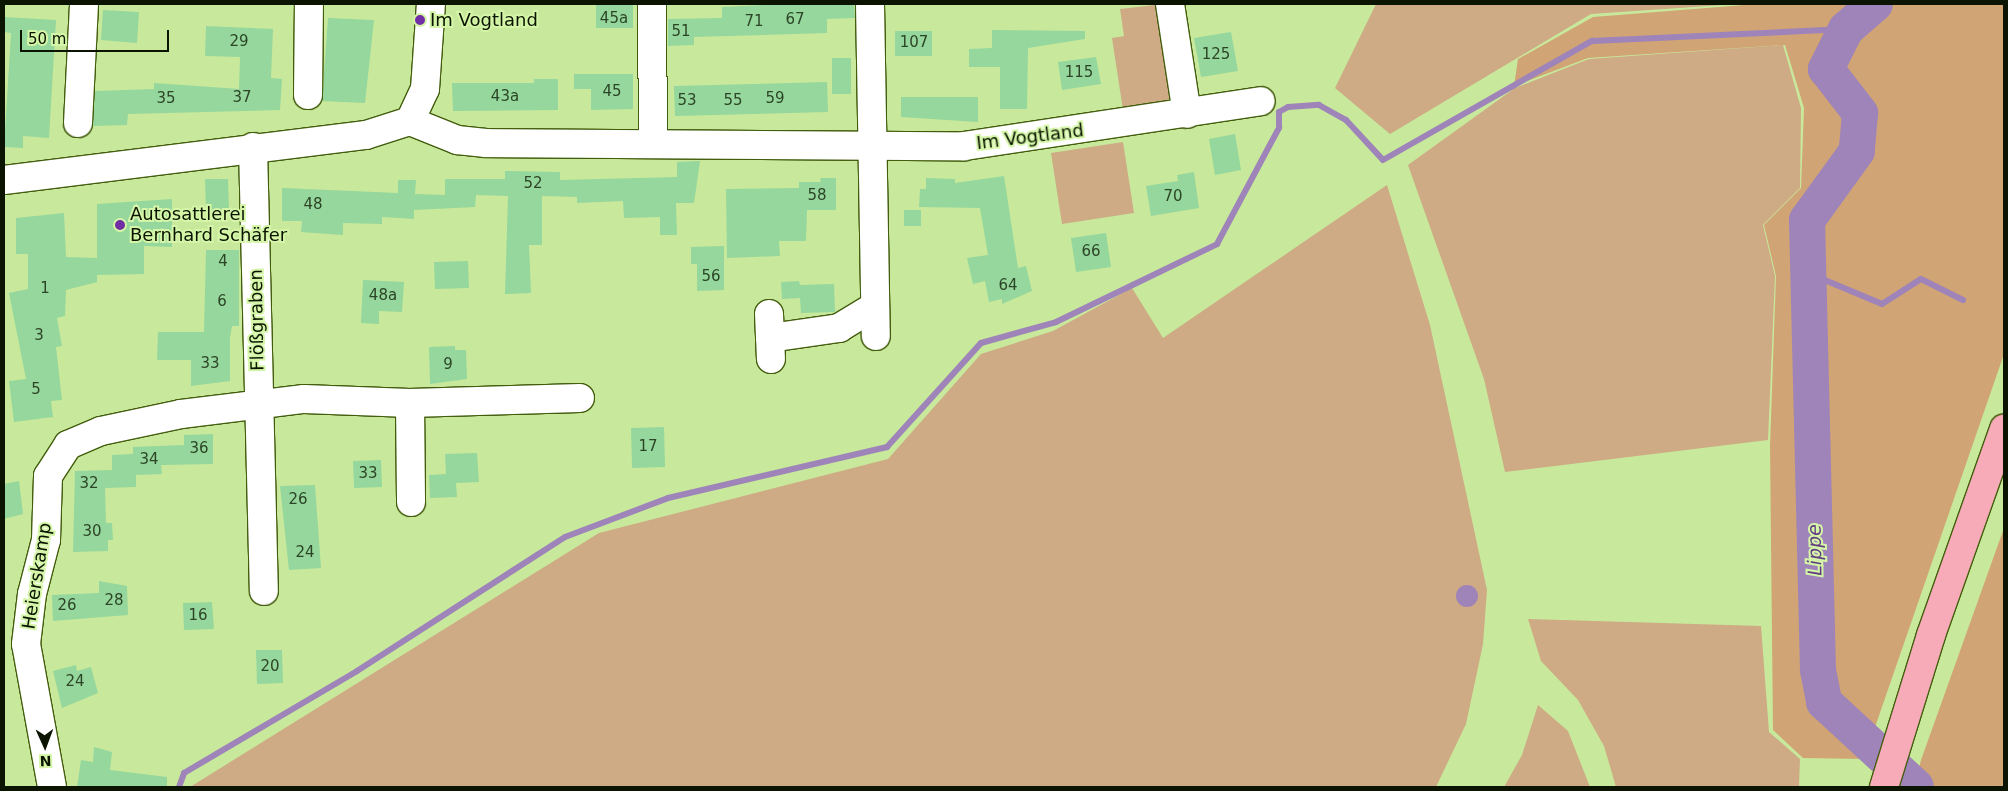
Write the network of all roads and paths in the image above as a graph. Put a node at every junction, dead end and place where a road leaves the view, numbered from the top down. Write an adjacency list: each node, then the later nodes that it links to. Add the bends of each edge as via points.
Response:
1 (84, 4): 11 (street)
2 (309, 4): 7 (street)
3 (431, 4): 10 (street, via 425,89)
4 (652, 4): 12 (street)
5 (870, 4): 13 (street)
6 (1170, 4): 9 (street)
7 (308, 95)
8 (1260, 101): 9 (street, Im Vogtland)
9 (1187, 114): 13 (street, Im Vogtland, via 964,146)
10 (410, 121): 12 (street, Im Vogtland, via 457,140 486,143); 14 (street, via 366,135)
11 (78, 123)
12 (652, 142): 13 (street, Im Vogtland)
13 (872, 144): 16 (street)
14 (253, 146): 15 (street); 21 (street, Flößgraben)
15 (4, 180)
16 (875, 306): 17 (street); 18 (street, via 839,328)
17 (876, 336)
18 (770, 337)
19 (580, 398): 20 (street)
20 (410, 403): 21 (street, via 304,399); 23 (street)
21 (259, 404): 24 (street, Flößgraben); 25 (street, Heierskamp, via 101,431 68,445 52,464 46,540 32,594 26,644)
22 (2004, 429): 26 (highway)
23 (411, 502)
24 (264, 591)
25 (52, 787)
26 (1884, 787)

